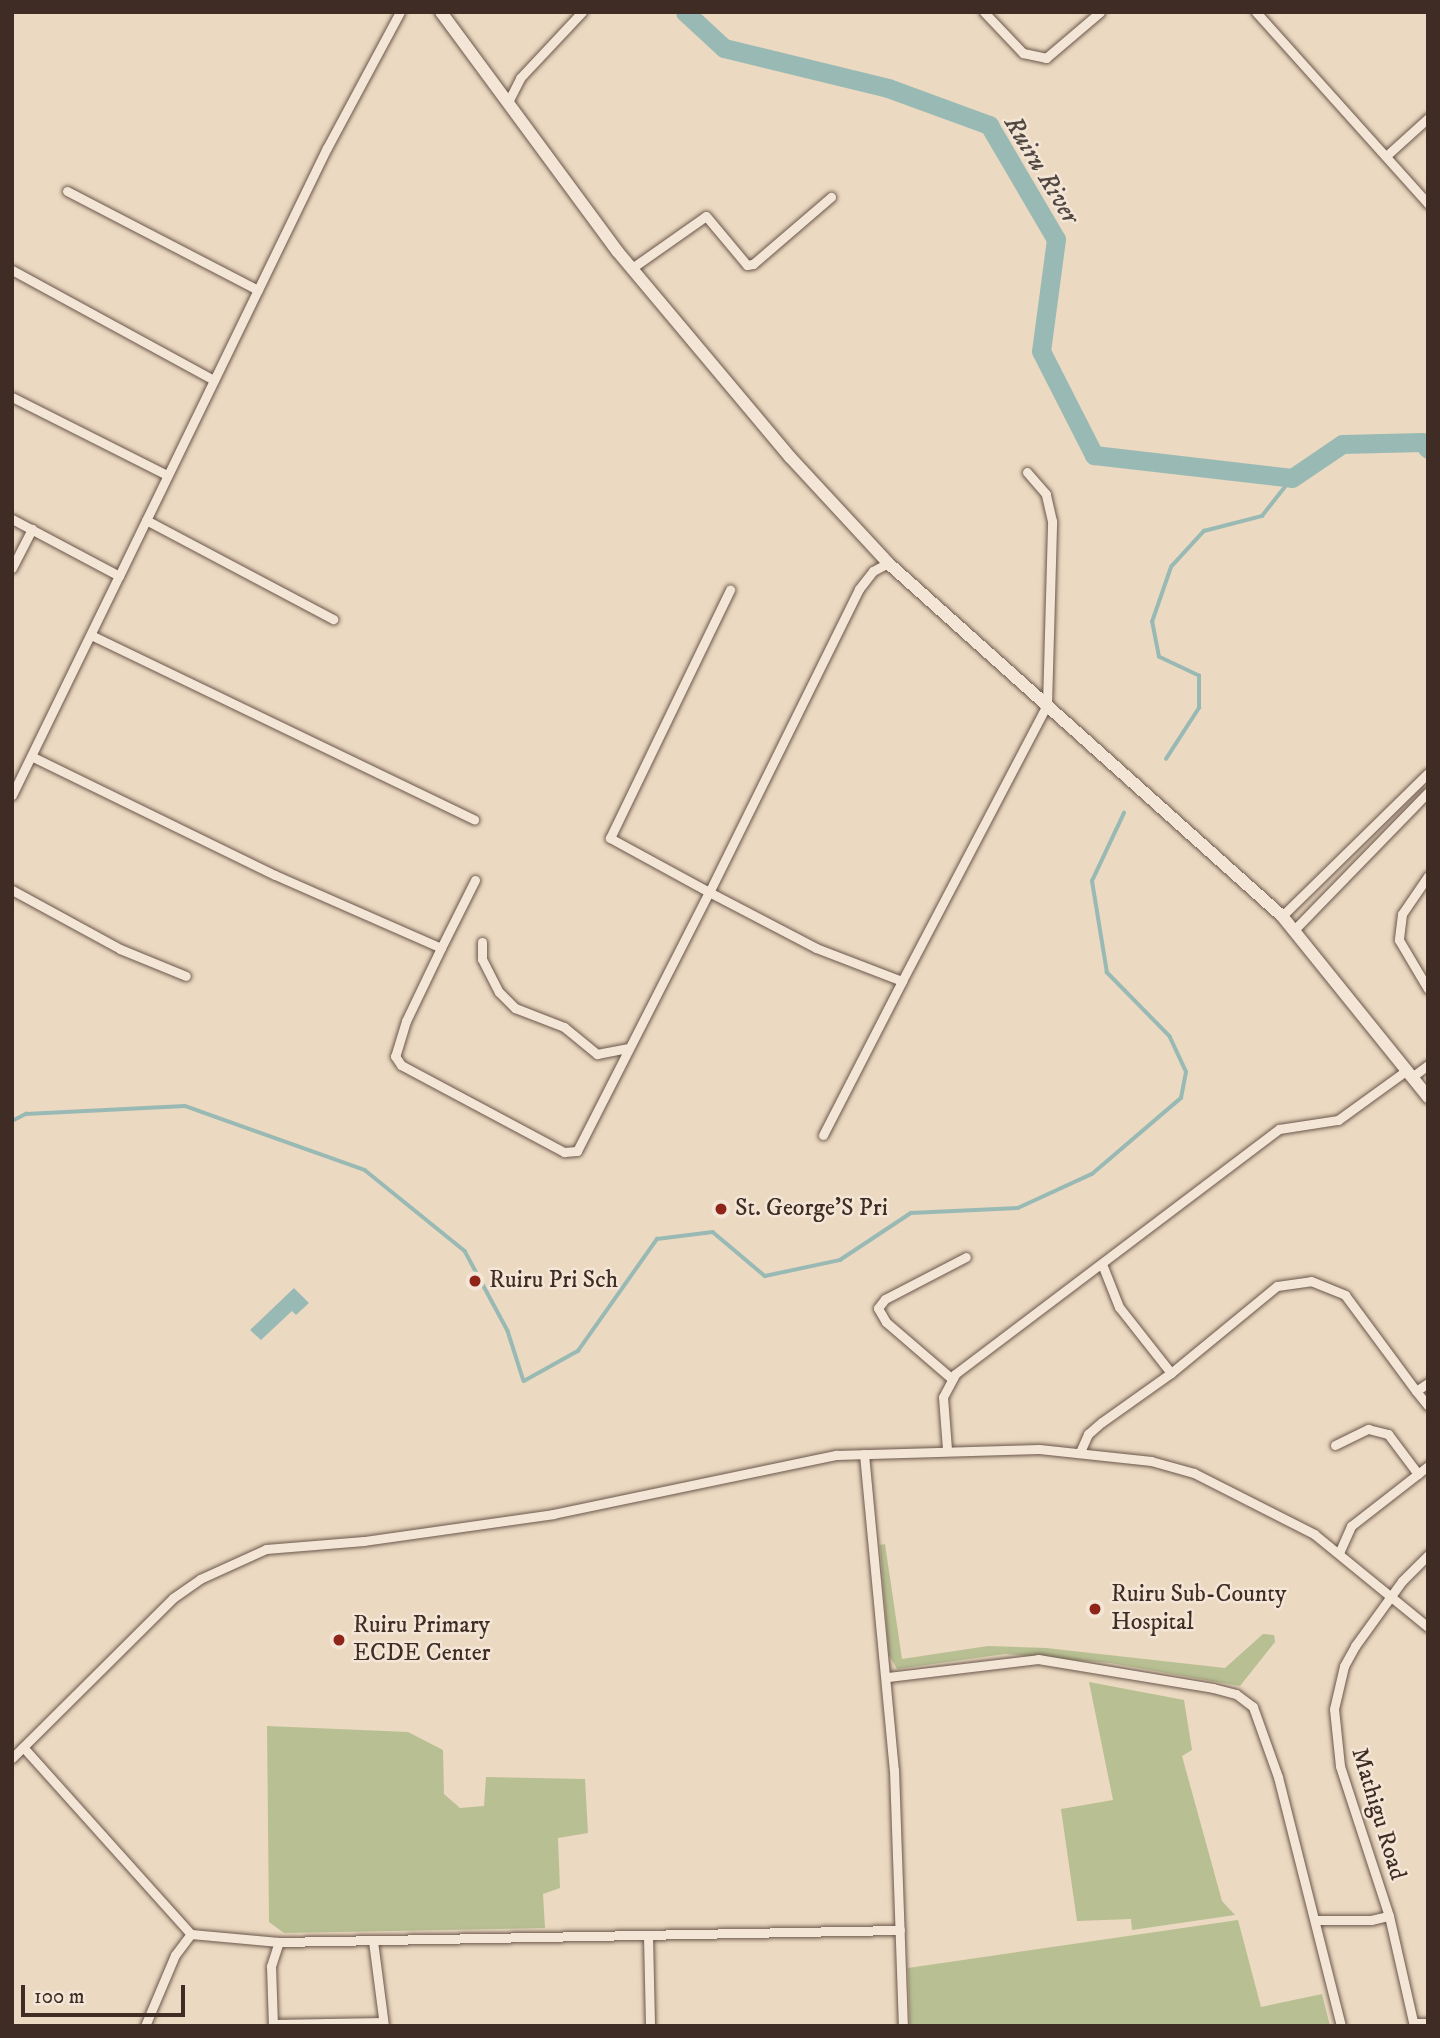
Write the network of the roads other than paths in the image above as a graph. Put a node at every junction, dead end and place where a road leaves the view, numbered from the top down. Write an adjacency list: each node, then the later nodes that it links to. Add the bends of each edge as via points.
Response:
1 (400, 12): 15 (street)
2 (441, 12): 7 (main road)
3 (582, 12): 7 (street, via 520,78)
4 (984, 12): 5 (street, via 1023,53 1046,58)
5 (1100, 12)
6 (1256, 12): 9 (street)
7 (508, 102): 13 (main road)
8 (1428, 118): 9 (street)
9 (1386, 156): 12 (street)
10 (67, 191): 15 (street)
11 (831, 197): 13 (street, via 753,264 747,265 706,216)
12 (1428, 204)
13 (632, 268): 23 (main road, via 790,457)
14 (12, 270): 16 (street)
15 (258, 290): 16 (street)
16 (214, 380): 19 (street)
17 (12, 397): 19 (street)
18 (1027, 472): 29 (street, via 1046,494 1052,521)
19 (167, 475): 21 (street)
20 (12, 519): 22 (street)
21 (146, 520): 25 (street); 27 (street)
22 (32, 529): 24 (street); 25 (street)
23 (888, 563): 29 (main road); 40 (street, via 873,570 859,589)
24 (12, 568)
25 (119, 576): 28 (street)
26 (730, 590): 40 (street, via 610,838)
27 (333, 619)
28 (93, 636): 30 (street); 34 (street)
29 (1047, 705): 41 (main road); 46 (street)
30 (33, 757): 33 (street); 44 (street, via 275,875)
31 (1428, 773): 35 (street)
32 (1428, 792): 38 (street)
33 (12, 795)
34 (474, 819)
35 (1325, 874): 38 (street); 41 (street)
36 (1428, 876): 47 (street, via 1402,914 1399,940)
37 (475, 880): 44 (street)
38 (1336, 886): 42 (street)
39 (12, 890): 45 (street, via 120,949)
40 (709, 892): 46 (street, via 816,948); 48 (street)
41 (1282, 916): 42 (main road)
42 (1294, 930): 50 (main road)
43 (482, 942): 48 (street, via 482,960 499,992 515,1008 564,1027 597,1054)
44 (441, 948): 48 (street, via 396,1047 401,1065 565,1153 577,1150)
45 (186, 976)
46 (902, 981): 52 (street)
47 (1428, 989)
48 (627, 1048)
49 (1428, 1065): 50 (street)
50 (1410, 1073): 51 (main road); 54 (street, via 1338,1120 1279,1129)
51 (1428, 1097)
52 (823, 1135)
53 (966, 1257): 56 (street, via 886,1299 878,1308 886,1322)
54 (1101, 1264): 55 (street, via 1119,1307); 56 (street)
55 (1171, 1373): 58 (street, via 1277,1286 1311,1281 1345,1295); 62 (street, via 1088,1434)
56 (951, 1378): 61 (street, via 943,1398)
57 (1428, 1383): 58 (street)
58 (1416, 1391): 59 (street)
59 (1428, 1406)
60 (1335, 1445): 65 (street, via 1368,1429 1378,1430 1388,1434)
61 (947, 1449): 62 (street); 63 (street)
62 (1080, 1452): 66 (street, via 1151,1461 1194,1473 1283,1514)
63 (864, 1454): 70 (street); 71 (street, via 807,1460 553,1514 364,1541 266,1549 200,1579 173,1598)
64 (1428, 1466): 65 (street)
65 (1418, 1474): 66 (street, via 1351,1526)
66 (1339, 1553): 68 (street)
67 (1428, 1555): 68 (street, Mathigu Road)
68 (1389, 1598): 69 (street); 73 (street, Mathigu Road, via 1344,1666 1334,1709 1340,1766)
69 (1428, 1628)
70 (888, 1677): 74 (street, via 989,1661 1038,1659 1138,1672 1236,1694 1261,1721); 75 (street)
71 (23, 1747): 72 (street); 76 (street)
72 (12, 1758)
73 (1389, 1916): 74 (street); 82 (street, Mathigu Road)
74 (1317, 1920): 87 (street)
75 (900, 1930): 77 (street); 86 (street)
76 (191, 1934): 79 (street); 84 (street, via 175,1955)
77 (648, 1936): 78 (street); 85 (street)
78 (373, 1941): 79 (street); 81 (street)
79 (279, 1942): 83 (street, via 271,1966)
80 (1428, 2023): 82 (street)
81 (384, 2024): 83 (street)
82 (1414, 2024)
83 (273, 2025)
84 (145, 2026)
85 (650, 2026)
86 (903, 2026)
87 (1340, 2026)

